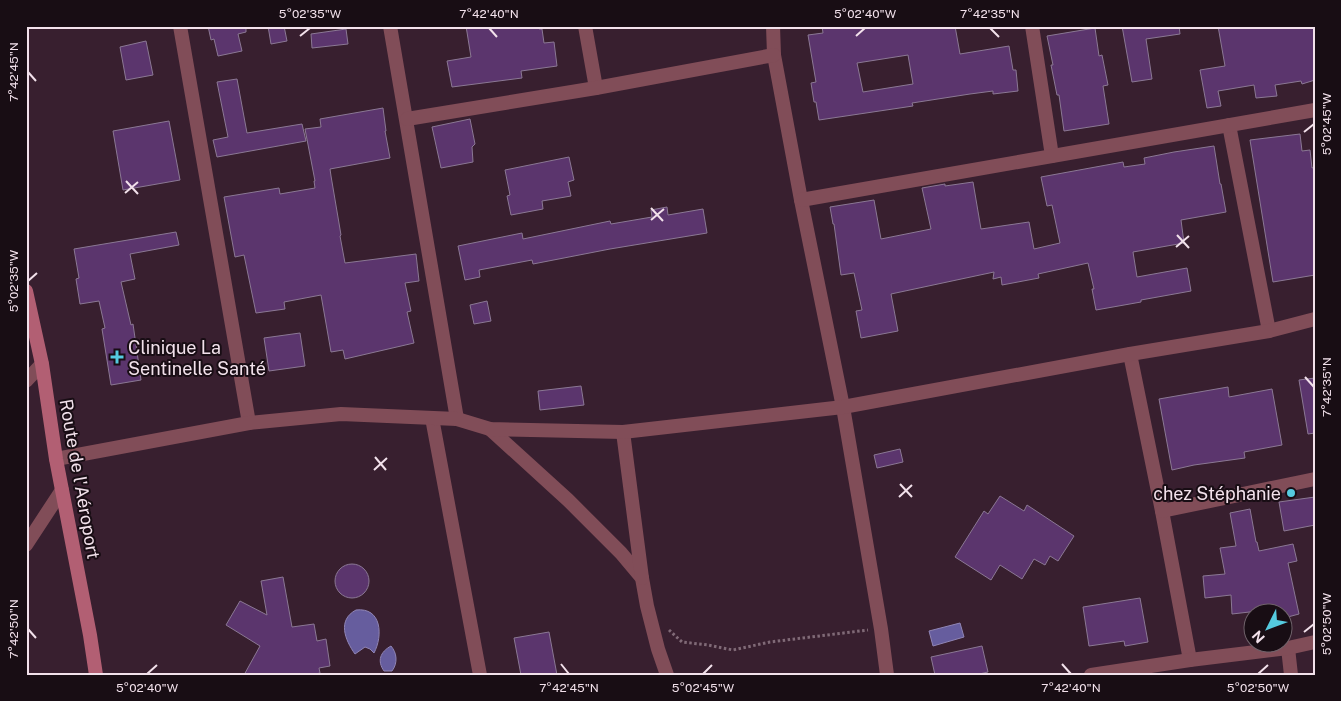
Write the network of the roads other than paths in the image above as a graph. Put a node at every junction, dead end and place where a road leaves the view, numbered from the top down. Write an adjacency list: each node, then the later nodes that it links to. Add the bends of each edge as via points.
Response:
1 (180, 26): 22 (street)
2 (390, 26): 9 (street)
3 (585, 26): 7 (street)
4 (773, 26): 6 (street)
5 (1032, 26): 11 (street)
6 (774, 55): 7 (street); 12 (street)
7 (596, 88): 9 (street)
8 (1315, 110): 10 (street)
9 (407, 120): 21 (street)
10 (1230, 125): 11 (street); 15 (street)
11 (1052, 156): 12 (street)
12 (801, 200): 19 (street)
13 (26, 291): 17 (main road, Route de l'Aéroport)
14 (1315, 319): 15 (street)
15 (1268, 331): 16 (street)
16 (1130, 354): 19 (street); 28 (street)
17 (42, 364): 18 (street); 25 (main road, Route de l'Aéroport)
18 (26, 381)
19 (843, 407): 24 (street); 39 (street)
20 (432, 418): 21 (street); 22 (street, via 341,414); 37 (street)
21 (457, 419): 23 (street)
22 (250, 423): 25 (street)
23 (490, 429): 24 (street); 30 (street, via 568,500)
24 (623, 432): 30 (street)
25 (56, 460): 27 (main road, Route de l'Aéroport)
26 (1315, 479): 28 (street)
27 (62, 490): 29 (street); 36 (main road, Route de l'Aéroport)
28 (1162, 511): 35 (street)
29 (26, 545)
30 (642, 578): 38 (street)
31 (1315, 642): 32 (street)
32 (1294, 647)
33 (1244, 653): 35 (street)
34 (1289, 654): 41 (street)
35 (1190, 660): 40 (street)
36 (96, 675)
37 (480, 675)
38 (667, 675)
39 (887, 675)
40 (1091, 675)
41 (1291, 675)

